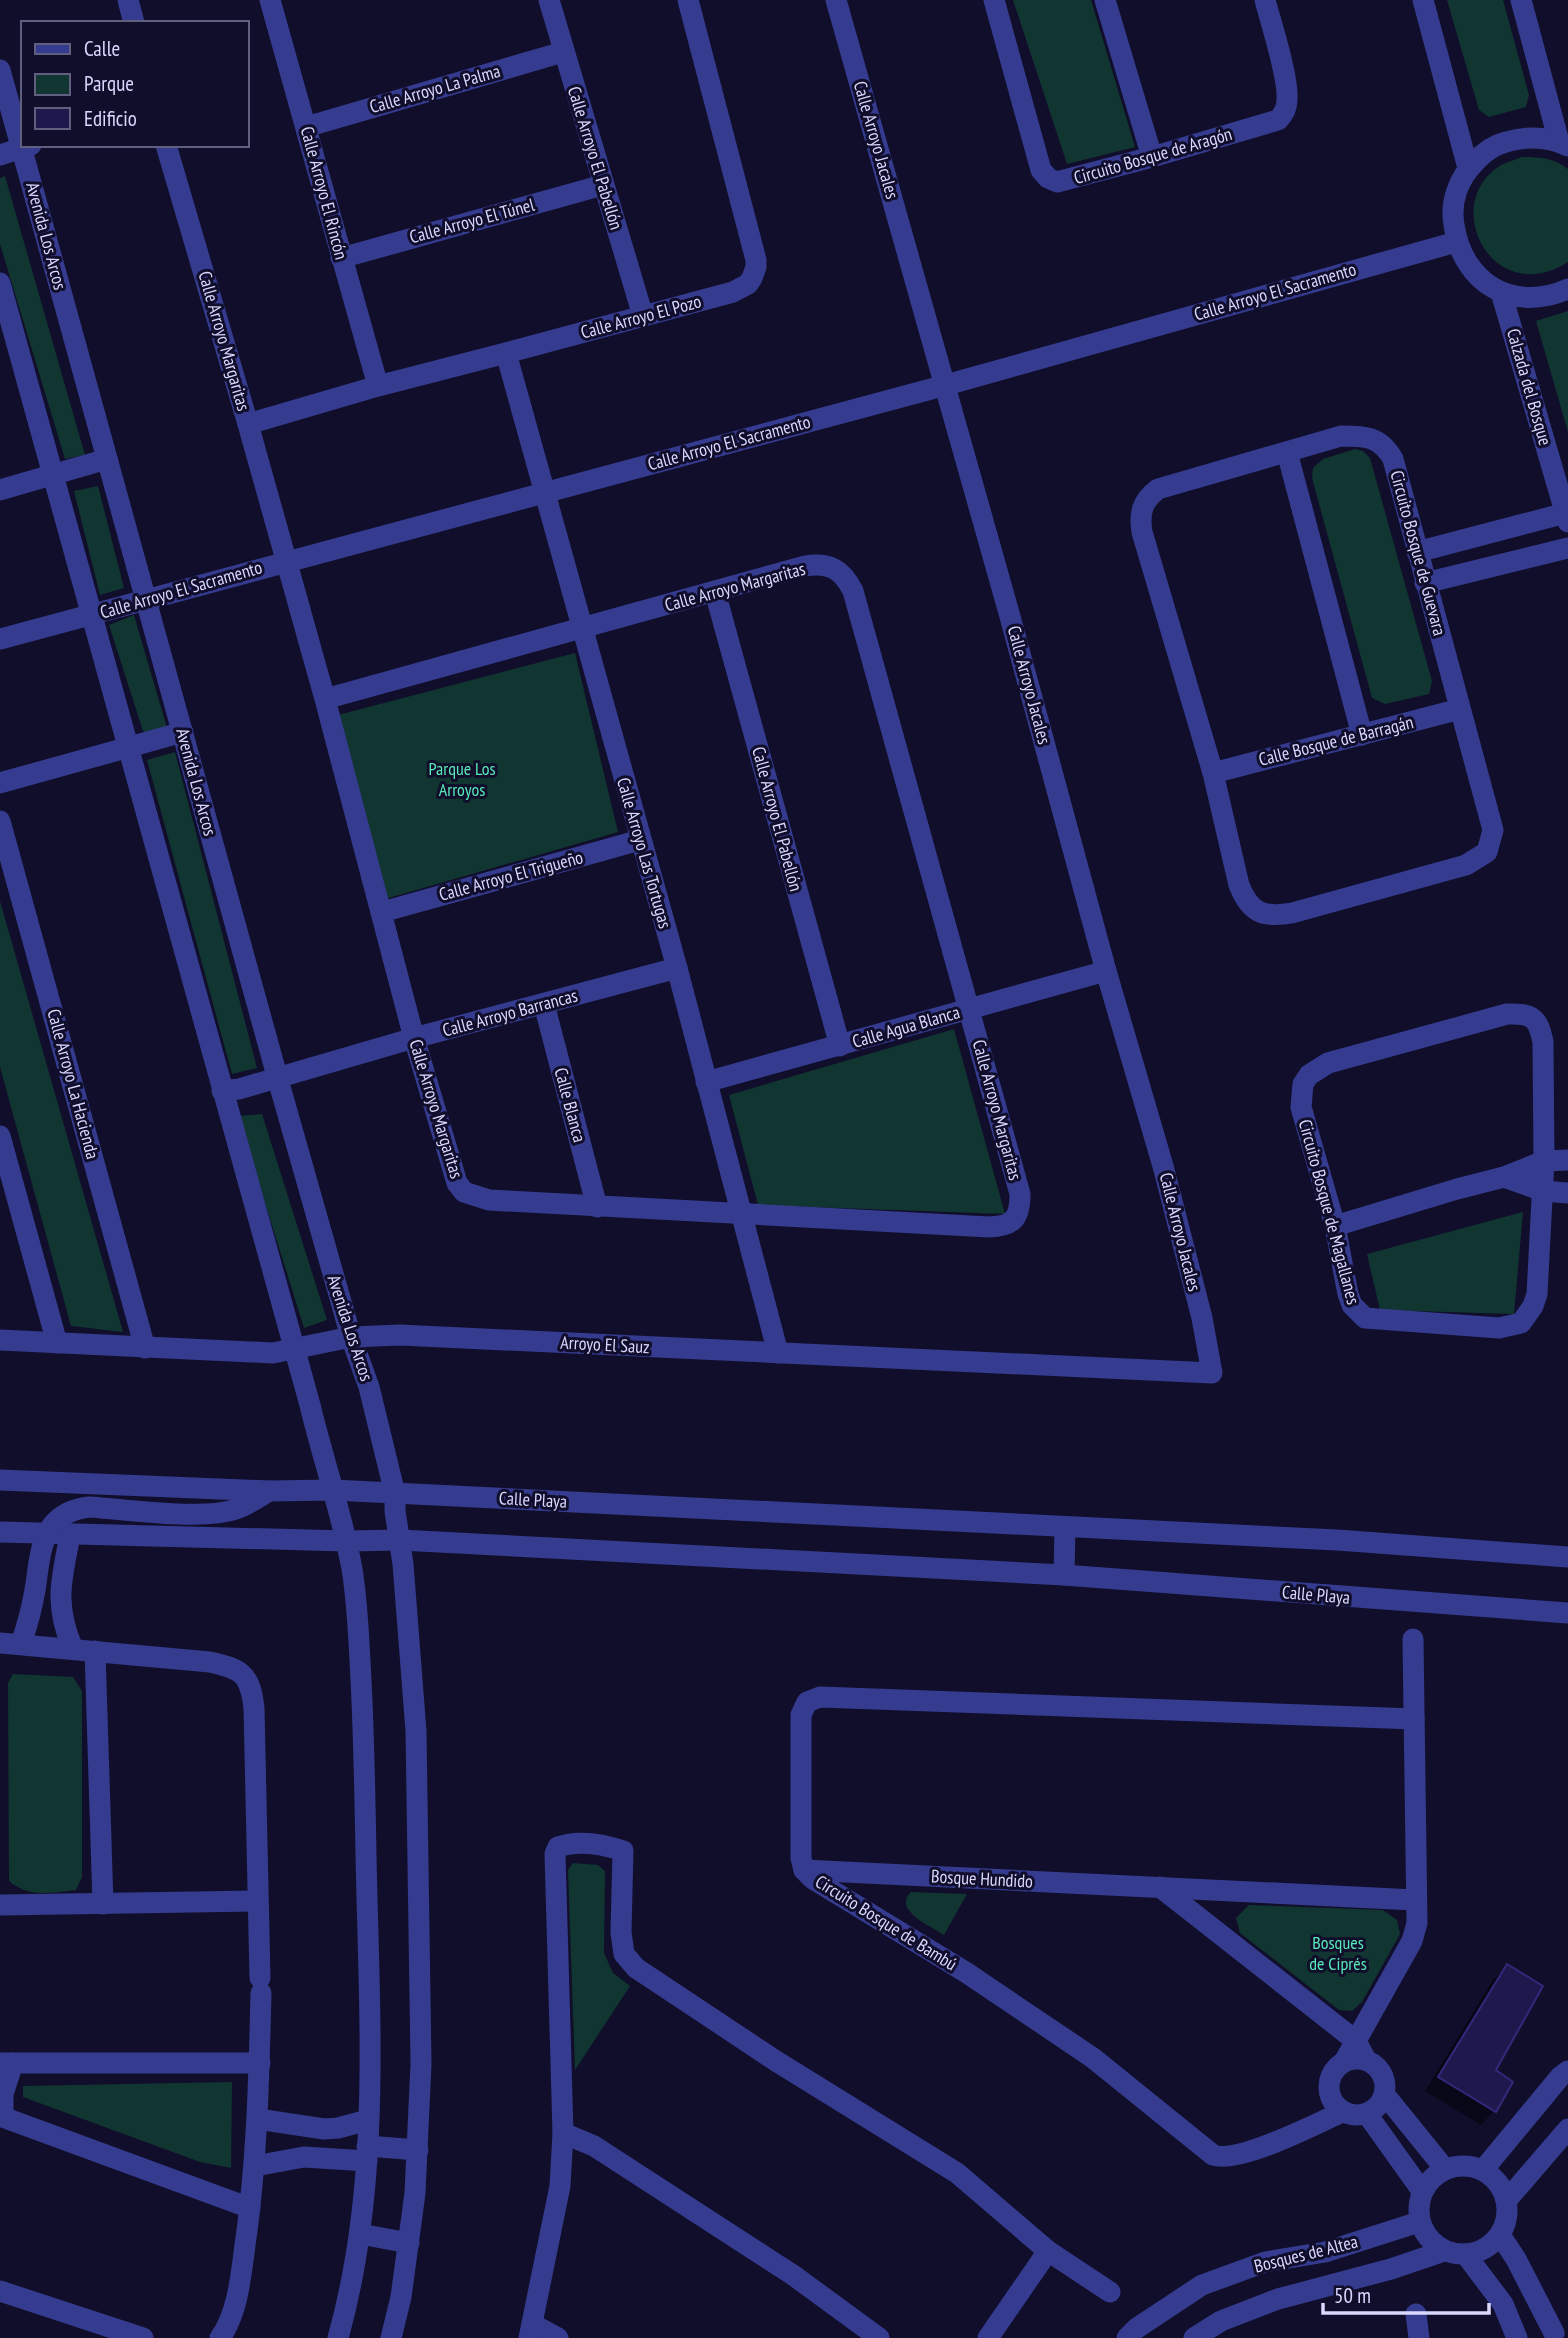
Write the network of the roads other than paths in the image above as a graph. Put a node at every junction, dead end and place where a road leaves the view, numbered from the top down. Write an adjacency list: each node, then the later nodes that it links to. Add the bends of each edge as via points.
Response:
1 (128, 0): 11 (street)
2 (270, 0): 14 (street, Calle Arroyo El Rincón)
3 (549, 0): 12 (street, Calle Arroyo El Pabellón)
4 (688, 0): 28 (street, Calle Arroyo El Pozo, via 756,267 748,284 733,292)
5 (836, 0): 30 (street, Calle Arroyo Jacales)
6 (995, 0): 20 (street, Circuito Bosque de Aragón, via 1045,176 1060,182)
7 (1105, 0): 20 (street)
8 (1423, 0): 21 (street)
9 (1521, 0): 16 (street)
10 (1270, 1): 20 (street, Circuito Bosque de Aragón, via 1287,88 1283,114 1272,122)
11 (133, 21)
12 (563, 52): 14 (street, Calle Arroyo La Palma); 22 (street, Calle Arroyo El Pabellón)
13 (0, 70): 15 (street, Avenida Los Arcos)
14 (306, 127): 24 (street, Calle Arroyo El Rincón)
15 (21, 132)
16 (1564, 144): 21 (street, via 1540,137 1519,138 1483,154)
17 (26, 147): 19 (street); 34 (street, Avenida Los Arcos)
18 (167, 147): 32 (street, Calle Arroyo Margaritas)
19 (0, 155)
20 (1152, 157)
21 (1468, 169): 23 (street, via 1452,211)
22 (603, 185): 24 (street, Calle Arroyo El Túnel); 28 (street, Calle Arroyo El Pabellón)
23 (1456, 242): 27 (street, via 1479,279); 30 (street, Calle Arroyo El Sacramento)
24 (341, 258): 31 (street, Calle Arroyo El Rincón)
25 (0, 283): 35 (street)
26 (1568, 289): 27 (street, via 1526,298)
27 (1501, 292): 38 (street, Calzada del Bosque)
28 (643, 317): 29 (street, Calle Arroyo El Pozo)
29 (506, 354): 31 (street, Calle Arroyo El Pozo); 37 (street, Calle Arroyo Las Tortugas)
30 (946, 384): 37 (street, Calle Arroyo El Sacramento); 59 (street, Calle Arroyo Jacales)
31 (378, 386): 32 (street, Calle Arroyo El Pozo)
32 (248, 424): 41 (street, Calle Arroyo Margaritas)
33 (1287, 452): 40 (street, Circuito Bosque de Guevara, via 1341,436 1380,442 1392,458); 51 (street); 53 (street, Circuito Bosque de Guevara, via 1173,483 1147,497 1143,505 1142,532)
34 (107, 459): 35 (street); 44 (street, Avenida Los Arcos)
35 (53, 475): 36 (street); 45 (street)
36 (0, 490)
37 (545, 493): 41 (street, Calle Arroyo El Sacramento); 46 (street, Calle Arroyo Las Tortugas)
38 (1567, 517): 40 (street)
39 (1568, 548): 42 (street)
40 (1417, 552): 42 (street, Circuito Bosque de Guevara)
41 (286, 560): 44 (street, Calle Arroyo El Sacramento); 48 (street, Calle Arroyo Margaritas)
42 (1425, 583): 49 (street, Circuito Bosque de Guevara)
43 (715, 592): 46 (street, Calle Arroyo Margaritas); 61 (street, Calle Arroyo Margaritas, via 816,564 836,568 848,581); 63 (street, Calle Arroyo El Pabellón)
44 (146, 599): 45 (street, Calle Arroyo El Sacramento); 50 (street, Avenida Los Arcos)
45 (91, 615): 47 (street, Calle Arroyo El Sacramento); 52 (street)
46 (583, 628): 48 (street, Calle Arroyo Margaritas); 56 (street, Calle Arroyo Las Tortugas)
47 (0, 639)
48 (325, 699): 57 (street, Calle Arroyo Margaritas)
49 (1460, 709): 51 (street, Calle Bosque de Barragán); 53 (street, Circuito Bosque de Guevara, via 1492,820 1487,852 1466,865 1292,913 1259,912 1244,897)
50 (183, 732): 52 (street); 64 (street, Avenida Los Arcos)
51 (1362, 735): 53 (street, Calle Bosque de Barragán)
52 (128, 748): 54 (street); 66 (street)
53 (1213, 773)
54 (0, 783)
55 (0, 821): 79 (street, Calle Arroyo La Hacienda)
56 (640, 840): 57 (street, Calle Arroyo El Trigueño); 58 (street, Calle Arroyo Las Tortugas)
57 (382, 912): 62 (street, Calle Arroyo Margaritas)
58 (677, 968): 60 (street, Calle Arroyo Barrancas); 65 (street, Calle Arroyo Las Tortugas)
59 (1106, 971): 61 (street, Calle Agua Blanca); 82 (street, Calle Arroyo Jacales, via 1163,1167)
60 (544, 1004): 62 (street, Calle Arroyo Barrancas); 73 (street, Calle Blanca)
61 (969, 1009): 63 (street, Calle Agua Blanca); 74 (street, Calle Arroyo Margaritas, via 1020,1194 1020,1206 1011,1223 989,1227)
62 (414, 1038): 64 (street, Calle Arroyo Barrancas); 73 (street, Calle Arroyo Margaritas, via 453,1173 464,1192 489,1199)
63 (840, 1045): 65 (street, Calle Agua Blanca)
64 (277, 1076): 66 (street, Calle Arroyo Barrancas); 76 (street, Avenida Los Arcos)
65 (706, 1082): 74 (street, Calle Arroyo Las Tortugas)
66 (222, 1091): 80 (street)
67 (0, 1136): 78 (street)
68 (1568, 1160): 69 (street)
69 (1544, 1161): 70 (street); 71 (street, Circuito Bosque de Magallanes); 75 (street, Circuito Bosque de Magallanes, via 1543,1042 1531,1016 1507,1014 1328,1063 1303,1084 1301,1107)
70 (1504, 1177): 71 (street); 75 (street)
71 (1543, 1191): 72 (street); 75 (street, Circuito Bosque de Magallanes, via 1537,1294 1527,1317 1510,1327 1365,1318 1352,1305)
72 (1568, 1193)
73 (597, 1207): 74 (street, Calle Arroyo Margaritas)
74 (741, 1212): 81 (street, Calle Arroyo Las Tortugas)
75 (1335, 1226)
76 (351, 1338): 80 (street, Arroyo El Sauz); 81 (street, Arroyo El Sauz, via 400,1335); 86 (street, Avenida Los Arcos, via 369,1387)
77 (0, 1340): 78 (street, Arroyo El Sauz)
78 (57, 1343): 79 (street, Arroyo El Sauz)
79 (145, 1348): 80 (street, Arroyo El Sauz)
80 (293, 1350): 84 (street)
81 (778, 1353): 82 (street, Arroyo El Sauz)
82 (1212, 1373)
83 (0, 1480): 85 (street, Calle Playa)
84 (333, 1490): 85 (street, Calle Playa); 86 (street, Calle Playa); 92 (street)
85 (270, 1491): 89 (street, via 224,1512 76,1509)
86 (395, 1494): 87 (street, Calle Playa); 91 (street, Avenida Los Arcos)
87 (1065, 1527): 93 (street, Calle Playa); 94 (street)
88 (0, 1532): 89 (street, Calle Playa)
89 (46, 1534): 90 (street, Calle Playa); 97 (street, via 32,1606)
90 (70, 1536): 92 (street, Calle Playa); 98 (street, via 60,1592 63,1622)
91 (400, 1540): 92 (street, Calle Playa); 94 (street, Calle Playa); 119 (street, Avenida Los Arcos, via 416,1731 421,2030)
92 (346, 1541): 116 (street, via 358,1622 363,1735)
93 (1568, 1557)
94 (1064, 1575): 95 (street, Calle Playa)
95 (1568, 1613)
96 (1413, 1639): 100 (street)
97 (11, 1643): 98 (street)
98 (73, 1649): 99 (street)
99 (95, 1651): 104 (street, via 210,1662 246,1676 254,1708); 105 (street)
100 (1414, 1719): 101 (street, Circuito Bosque de Bambú, via 820,1697 807,1702 801,1715); 103 (street)
101 (804, 1870): 102 (street, Bosque Hundido); 112 (street, Circuito Bosque de Bambú, via 1093,2058 1213,2155 1227,2158 1309,2127)
102 (1160, 1887): 103 (street, Bosque Hundido); 107 (street)
103 (1415, 1900): 107 (street, via 1417,1923 1412,1941)
104 (257, 1901): 105 (street); 109 (street)
105 (103, 1904): 106 (street)
106 (0, 1905)
107 (1361, 2050): 111 (street, via 1380,2070); 112 (street, via 1358,2058 1344,2062 1331,2076)
108 (6, 2063): 109 (street); 114 (street)
109 (260, 2063): 115 (street)
110 (1568, 2071): 123 (street)
111 (1385, 2095): 113 (street); 122 (street)
112 (1336, 2104): 113 (street, via 1350,2115)
113 (1367, 2114): 124 (street)
114 (1, 2116): 126 (street)
115 (258, 2119): 116 (street, via 324,2129); 121 (street)
116 (368, 2120): 120 (street)
117 (1568, 2129): 125 (street)
118 (563, 2133): 131 (street, via 555,1854 558,1847 568,1844 607,1846 623,1851 621,1932 624,1954 636,1968 776,2062 957,2173); 137 (street, via 560,2186); 144 (street, via 594,2146 700,2214)
119 (418, 2150): 120 (street); 130 (street, Avenida Los Arcos)
120 (367, 2154): 121 (street, via 304,2157); 128 (street)
121 (255, 2166): 126 (street)
122 (1445, 2169): 123 (street, via 1470,2166); 124 (street)
123 (1483, 2170): 125 (street, via 1502,2188)
124 (1422, 2191): 127 (street)
125 (1506, 2201): 129 (street)
126 (250, 2208): 140 (street, via 233,2309)
127 (1419, 2221): 132 (street, via 1433,2244); 146 (street, Bosques de Altea, via 1325,2252 1265,2262 1202,2285)
128 (360, 2234): 130 (street); 141 (street)
129 (1500, 2235): 133 (street, via 1491,2245); 138 (street)
130 (409, 2243): 142 (street, Avenida Los Arcos)
131 (1048, 2251): 135 (street); 145 (street)
132 (1444, 2251): 133 (street); 147 (street, Bosques de Altea, via 1278,2299 1221,2321)
133 (1466, 2255): 149 (street, via 1503,2304)
134 (0, 2291): 139 (street)
135 (1110, 2292)
136 (1416, 2314): 148 (street)
137 (531, 2331): 143 (street)
138 (1554, 2333)
139 (144, 2338)
140 (220, 2338)
141 (338, 2338)
142 (391, 2338)
143 (558, 2338)
144 (879, 2338)
145 (988, 2338)
146 (1127, 2338)
147 (1194, 2338)
148 (1419, 2338)
149 (1517, 2338)

